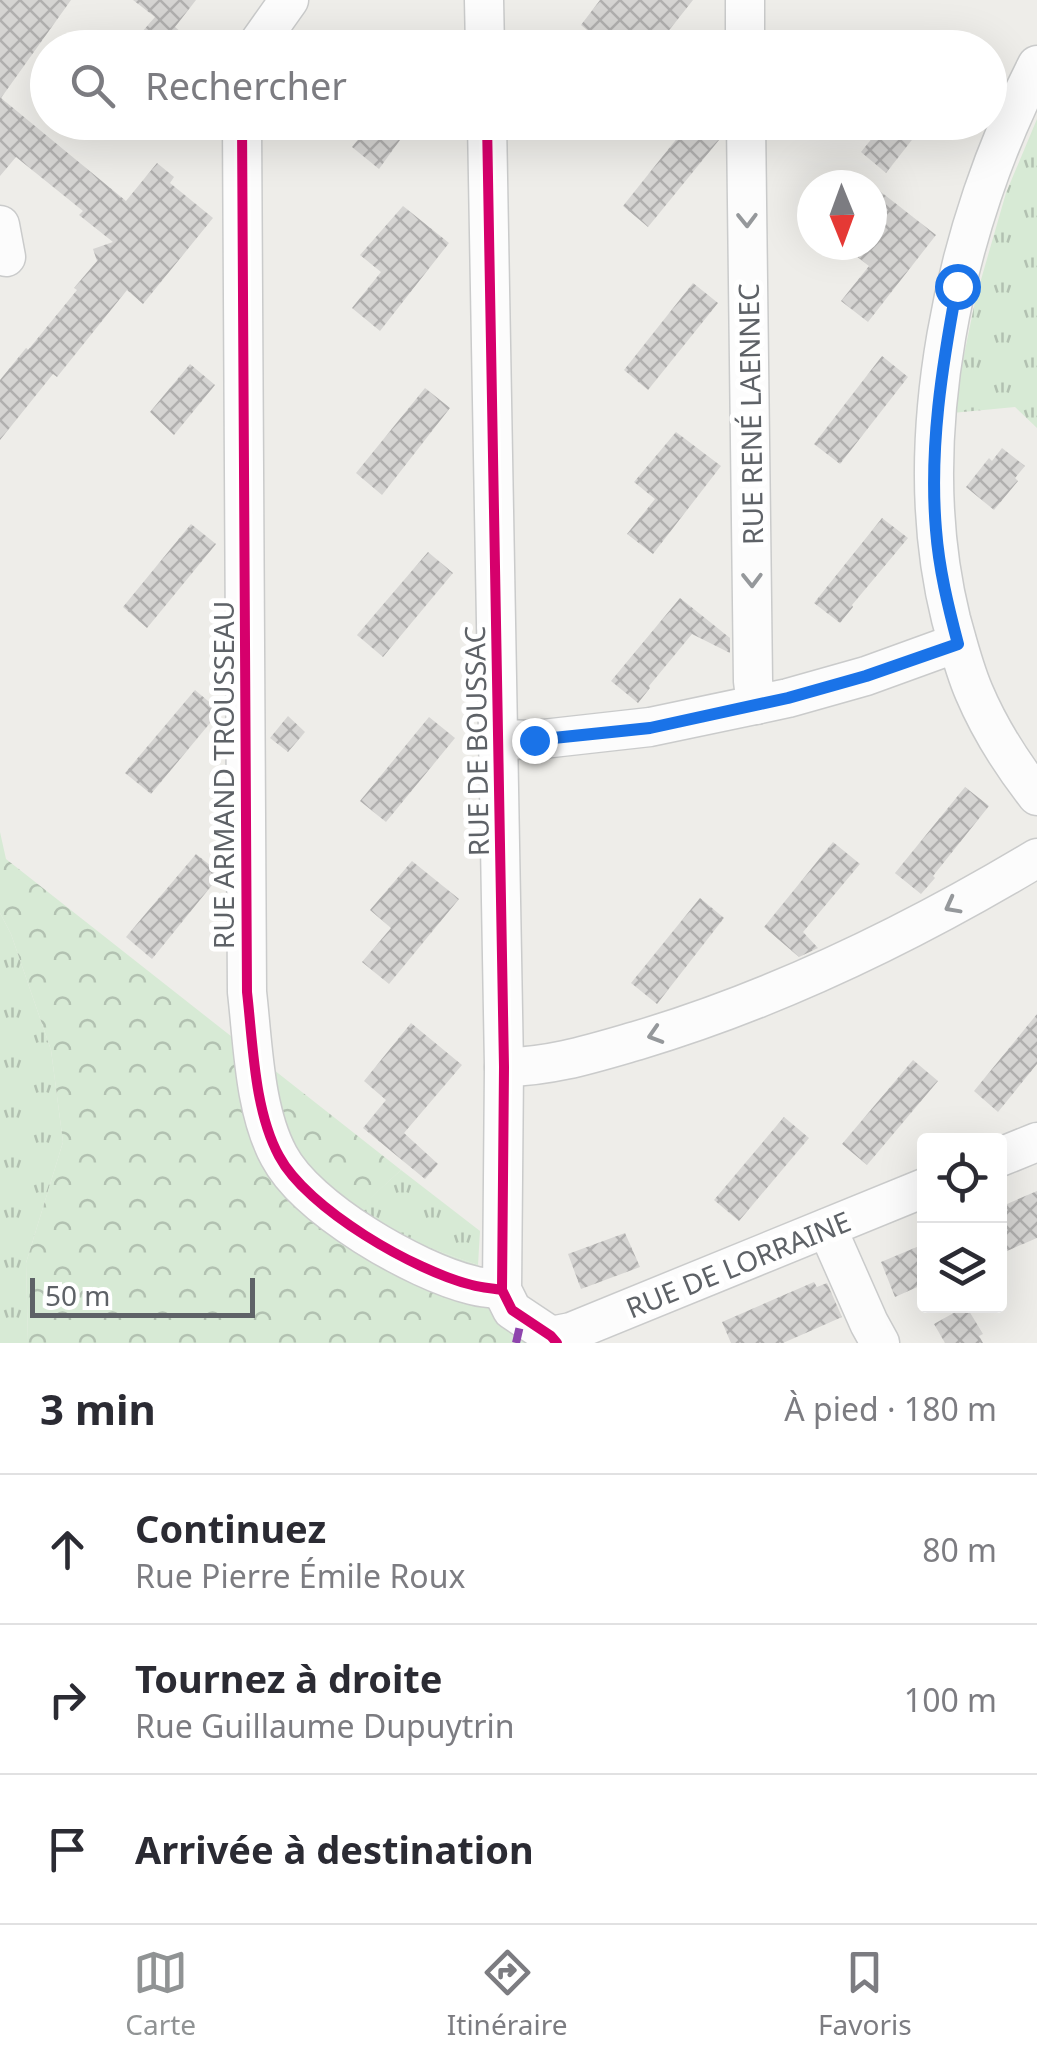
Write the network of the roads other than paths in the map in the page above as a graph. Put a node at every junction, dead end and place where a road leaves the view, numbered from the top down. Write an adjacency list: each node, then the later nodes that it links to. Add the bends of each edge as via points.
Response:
1 (289, 0): 4 (street)
2 (484, 0): 5 (street)
3 (745, 0): 6 (street)
4 (268, 30)
5 (485, 30)
6 (746, 30)
7 (1037, 65): 8 (street)
8 (1007, 127)
9 (242, 140): 23 (street, RUE ARMAND TROUSSEAU, via 246,992 265,1120 297,1184 326,1210 415,1264)
10 (487, 140): 15 (street, RUE DE BOUSSAC)
11 (746, 140): 14 (street, RUE RENÉ LAENNEC, one-way to 14)
12 (1002, 140): 13 (street, via 957,286 936,419 936,526)
13 (958, 644): 14 (street); 16 (street, via 973,691)
14 (756, 704): 15 (street, via 650,728)
15 (499, 739): 18 (street, RUE DE BOUSSAC)
16 (1037, 796)
17 (1037, 858): 18 (street, one-way to 18, via 882,945 696,1023 574,1059)
18 (504, 1066): 23 (street, RUE DE BOUSSAC)
19 (1037, 1142): 20 (street)
20 (1007, 1154)
21 (917, 1191): 22 (street, RUE DE LORRAINE)
22 (826, 1228): 24 (street, RUE DE LORRAINE); 25 (street)
23 (502, 1290): 24 (street, via 512,1310)
24 (554, 1339)
25 (880, 1343)

